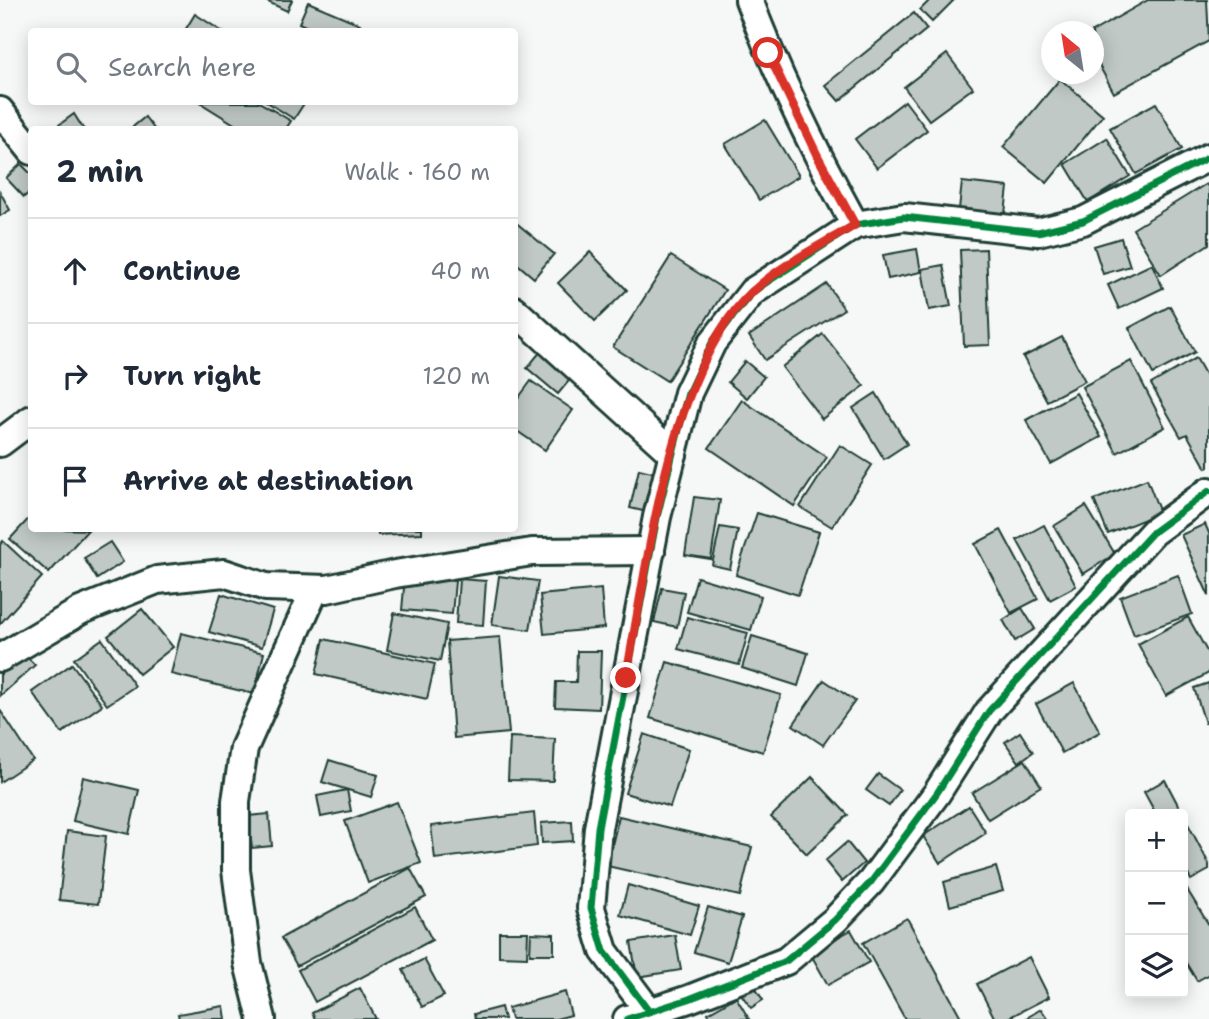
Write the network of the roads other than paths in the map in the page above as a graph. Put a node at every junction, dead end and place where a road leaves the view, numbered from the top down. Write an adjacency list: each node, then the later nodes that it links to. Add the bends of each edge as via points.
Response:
1 (749, 0): 5 (street, via 768,53)
2 (0, 111): 3 (street)
3 (28, 145)
4 (1209, 157): 5 (street, via 1083,220 1038,232 904,217)
5 (855, 225): 9 (street, via 752,292 744,302 712,343 688,393)
6 (518, 314): 9 (street)
7 (28, 421): 8 (street)
8 (0, 443)
9 (673, 454): 11 (street)
10 (1209, 491): 14 (street, via 1153,532 989,711 929,804 872,881 835,920 786,961)
11 (651, 551): 12 (street, via 532,552); 14 (street, via 598,828 591,908 604,951)
12 (315, 589): 13 (street, via 266,587 224,573 157,580 80,611); 15 (street, via 244,748 236,801 236,870 248,963)
13 (1, 655)
14 (658, 1013)
15 (262, 1019)

